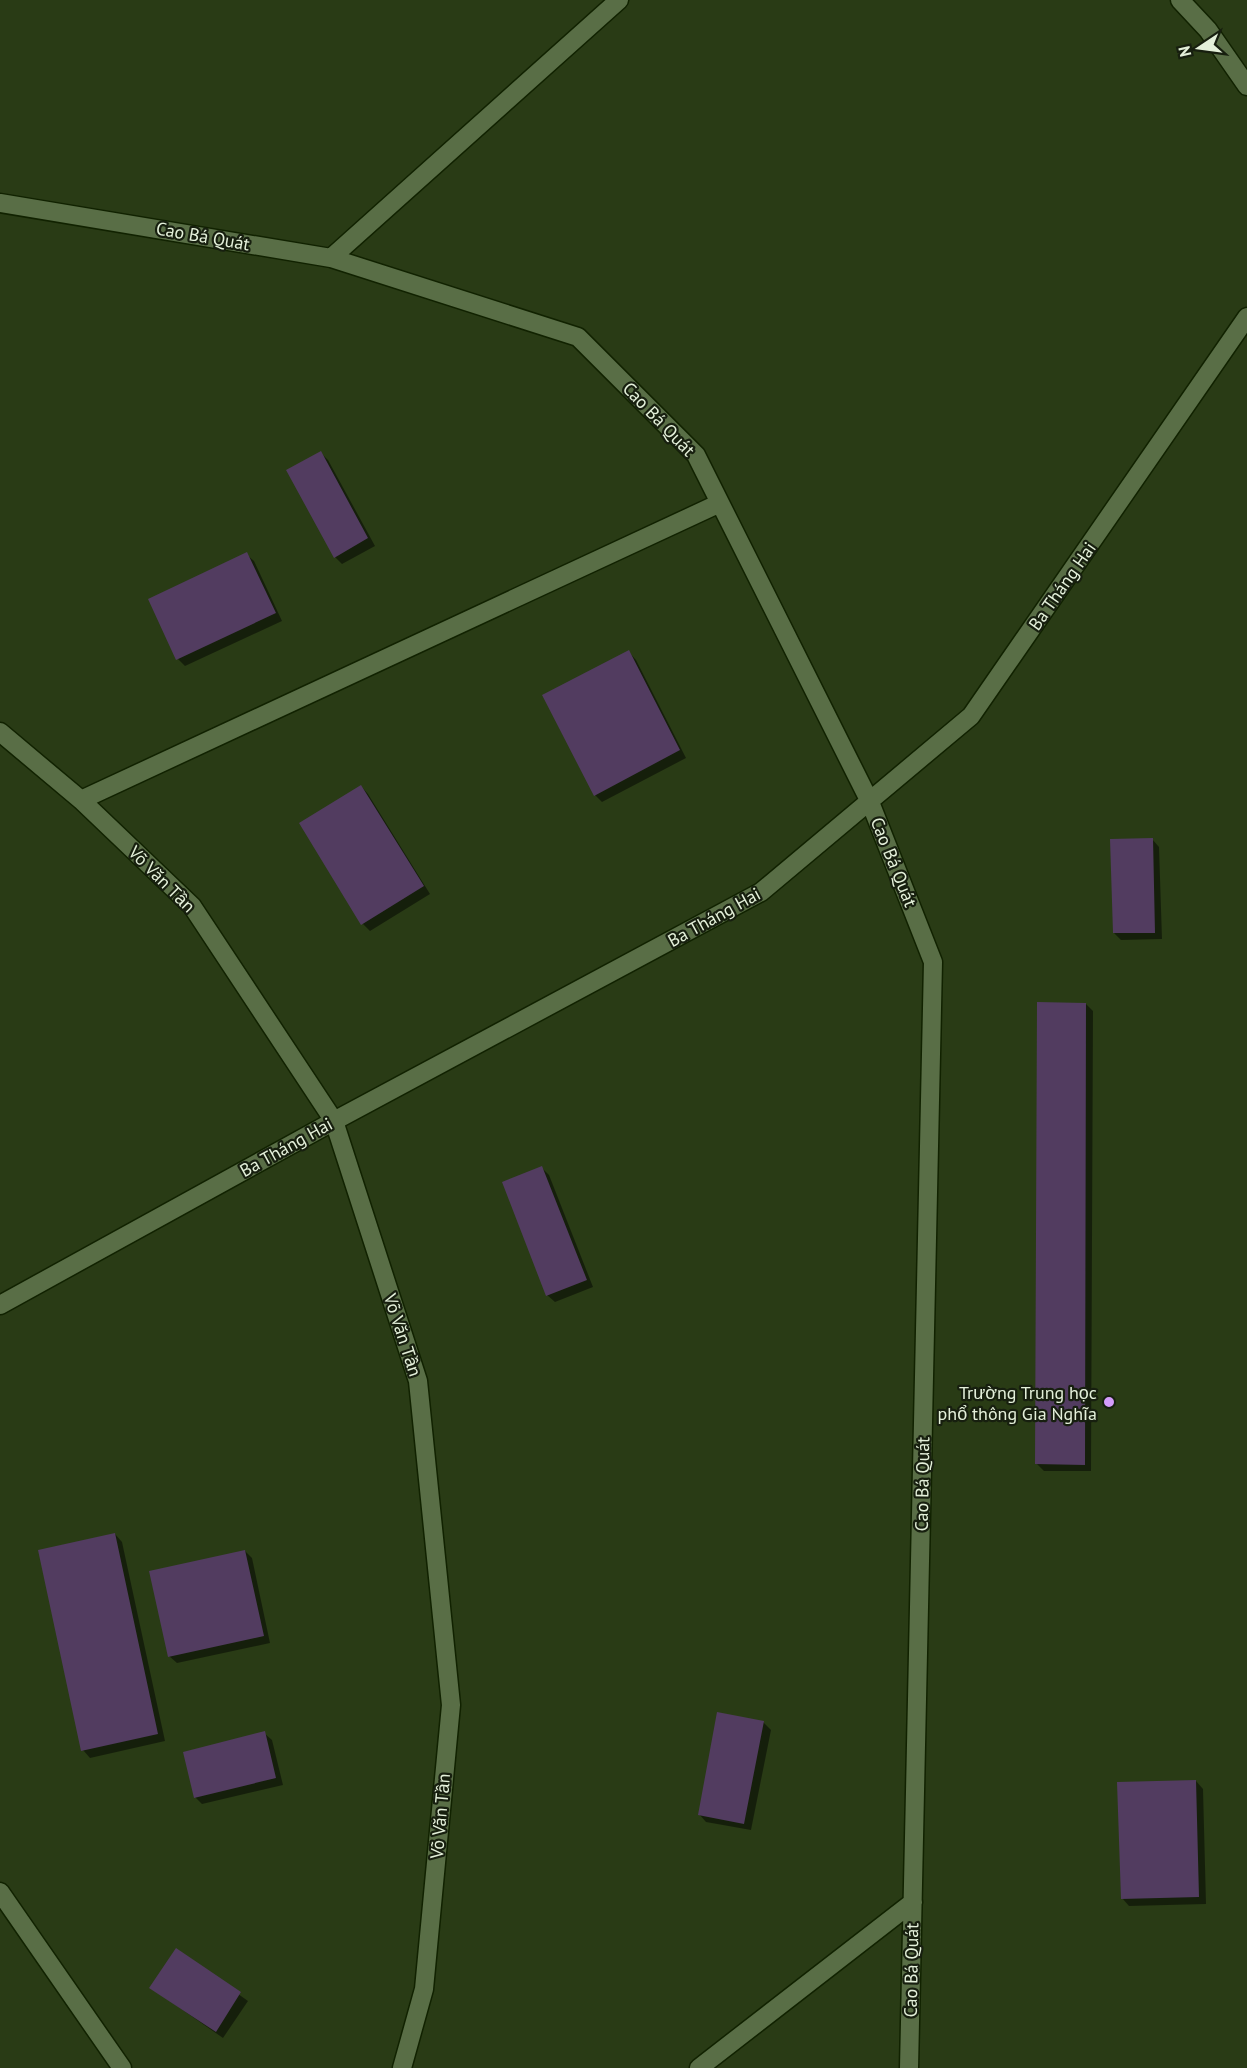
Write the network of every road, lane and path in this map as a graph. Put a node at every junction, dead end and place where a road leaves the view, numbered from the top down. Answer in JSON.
{"nodes":[{"id":1,"x":619,"y":0,"type":"edge"},
{"id":2,"x":1180,"y":0,"type":"edge"},
{"id":3,"x":1247,"y":86,"type":"edge"},
{"id":4,"x":0,"y":203,"type":"edge"},
{"id":5,"x":331,"y":258,"type":"junction"},
{"id":6,"x":1247,"y":317,"type":"edge"},
{"id":7,"x":1239,"y":339,"type":"edge"},
{"id":8,"x":720,"y":503,"type":"junction"},
{"id":9,"x":0,"y":732,"type":"edge"},
{"id":10,"x":81,"y":800,"type":"junction"},
{"id":11,"x":870,"y":801,"type":"junction"},
{"id":12,"x":334,"y":1120,"type":"junction"},
{"id":13,"x":0,"y":1305,"type":"edge"},
{"id":14,"x":0,"y":1892,"type":"edge"},
{"id":15,"x":913,"y":1902,"type":"junction"},
{"id":16,"x":122,"y":2068,"type":"edge"},
{"id":17,"x":402,"y":2068,"type":"edge"},
{"id":18,"x":699,"y":2068,"type":"edge"},
{"id":19,"x":909,"y":2068,"type":"edge"}],
"edges":[{"from":1,"to":5,"type":"street"},
{"from":2,"to":3,"type":"street"},
{"from":4,"to":5,"type":"street","name":"Cao Bá Quát"},
{"from":5,"to":8,"type":"street","name":"Cao Bá Quát"},
{"from":6,"to":7,"type":"street","name":"Ba Tháng Hai"},
{"from":7,"to":11,"type":"street","name":"Ba Tháng Hai"},
{"from":8,"to":10,"type":"street"},
{"from":8,"to":11,"type":"street","name":"Cao Bá Quát"},
{"from":9,"to":10,"type":"street","name":"Võ Văn Tần"},
{"from":10,"to":12,"type":"street","name":"Võ Văn Tần"},
{"from":11,"to":12,"type":"street","name":"Ba Tháng Hai"},
{"from":11,"to":15,"type":"street","name":"Cao Bá Quát"},
{"from":12,"to":13,"type":"street","name":"Ba Tháng Hai"},
{"from":12,"to":17,"type":"street","name":"Võ Văn Tần"},
{"from":14,"to":16,"type":"street"},
{"from":15,"to":18,"type":"street"},
{"from":15,"to":19,"type":"street","name":"Cao Bá Quát"}]}
